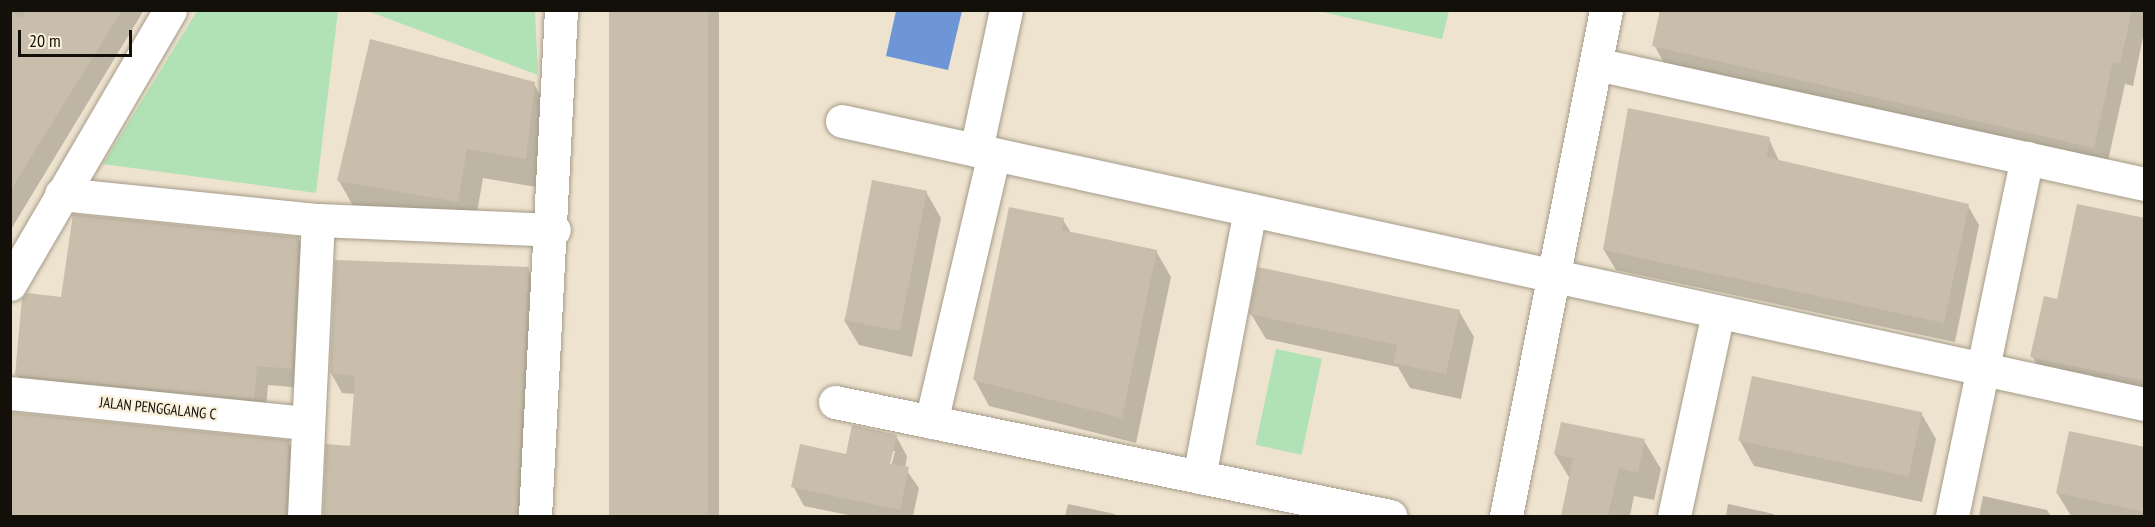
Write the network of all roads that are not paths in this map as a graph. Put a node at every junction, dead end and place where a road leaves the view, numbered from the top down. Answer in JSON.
{"nodes":[{"id":1,"x":170,"y":10,"type":"edge"},
{"id":2,"x":561,"y":10,"type":"edge"},
{"id":3,"x":1005,"y":10,"type":"edge"},
{"id":4,"x":1606,"y":10,"type":"edge"},
{"id":5,"x":1596,"y":64,"type":"junction"},
{"id":6,"x":842,"y":121,"type":"dead end"},
{"id":7,"x":985,"y":152,"type":"junction"},
{"id":8,"x":2027,"y":158,"type":"junction"},
{"id":9,"x":2145,"y":184,"type":"edge"},
{"id":10,"x":61,"y":194,"type":"junction"},
{"id":11,"x":1250,"y":210,"type":"junction"},
{"id":12,"x":318,"y":220,"type":"junction"},
{"id":13,"x":554,"y":230,"type":"junction"},
{"id":14,"x":14,"y":271,"type":"edge"},
{"id":15,"x":1553,"y":277,"type":"junction"},
{"id":16,"x":1718,"y":313,"type":"junction"},
{"id":17,"x":1982,"y":370,"type":"junction"},
{"id":18,"x":10,"y":393,"type":"edge"},
{"id":19,"x":835,"y":402,"type":"dead end"},
{"id":20,"x":2145,"y":404,"type":"edge"},
{"id":21,"x":932,"y":422,"type":"junction"},
{"id":22,"x":306,"y":423,"type":"junction"},
{"id":23,"x":1199,"y":477,"type":"junction"},
{"id":24,"x":304,"y":516,"type":"edge"},
{"id":25,"x":535,"y":516,"type":"edge"},
{"id":26,"x":1390,"y":516,"type":"edge"},
{"id":27,"x":1506,"y":516,"type":"edge"},
{"id":28,"x":1674,"y":516,"type":"edge"},
{"id":29,"x":1952,"y":516,"type":"edge"}],
"edges":[{"from":1,"to":10,"type":"street"},
{"from":2,"to":13,"type":"street"},
{"from":3,"to":7,"type":"street"},
{"from":4,"to":5,"type":"street"},
{"from":5,"to":8,"type":"street"},
{"from":5,"to":15,"type":"street"},
{"from":6,"to":7,"type":"street"},
{"from":7,"to":11,"type":"street"},
{"from":7,"to":21,"type":"street"},
{"from":8,"to":9,"type":"street"},
{"from":8,"to":17,"type":"street"},
{"from":10,"to":12,"type":"street"},
{"from":10,"to":14,"type":"street"},
{"from":11,"to":15,"type":"street"},
{"from":11,"to":23,"type":"street"},
{"from":12,"to":13,"type":"street"},
{"from":12,"to":22,"type":"street"},
{"from":13,"to":25,"type":"street"},
{"from":15,"to":16,"type":"street"},
{"from":15,"to":27,"type":"street"},
{"from":16,"to":17,"type":"street"},
{"from":16,"to":28,"type":"street"},
{"from":17,"to":20,"type":"street"},
{"from":17,"to":29,"type":"street"},
{"from":18,"to":22,"type":"street","name":"JALAN PENGGALANG C"},
{"from":19,"to":21,"type":"street"},
{"from":21,"to":23,"type":"street"},
{"from":22,"to":24,"type":"street"},
{"from":23,"to":26,"type":"street"}]}
